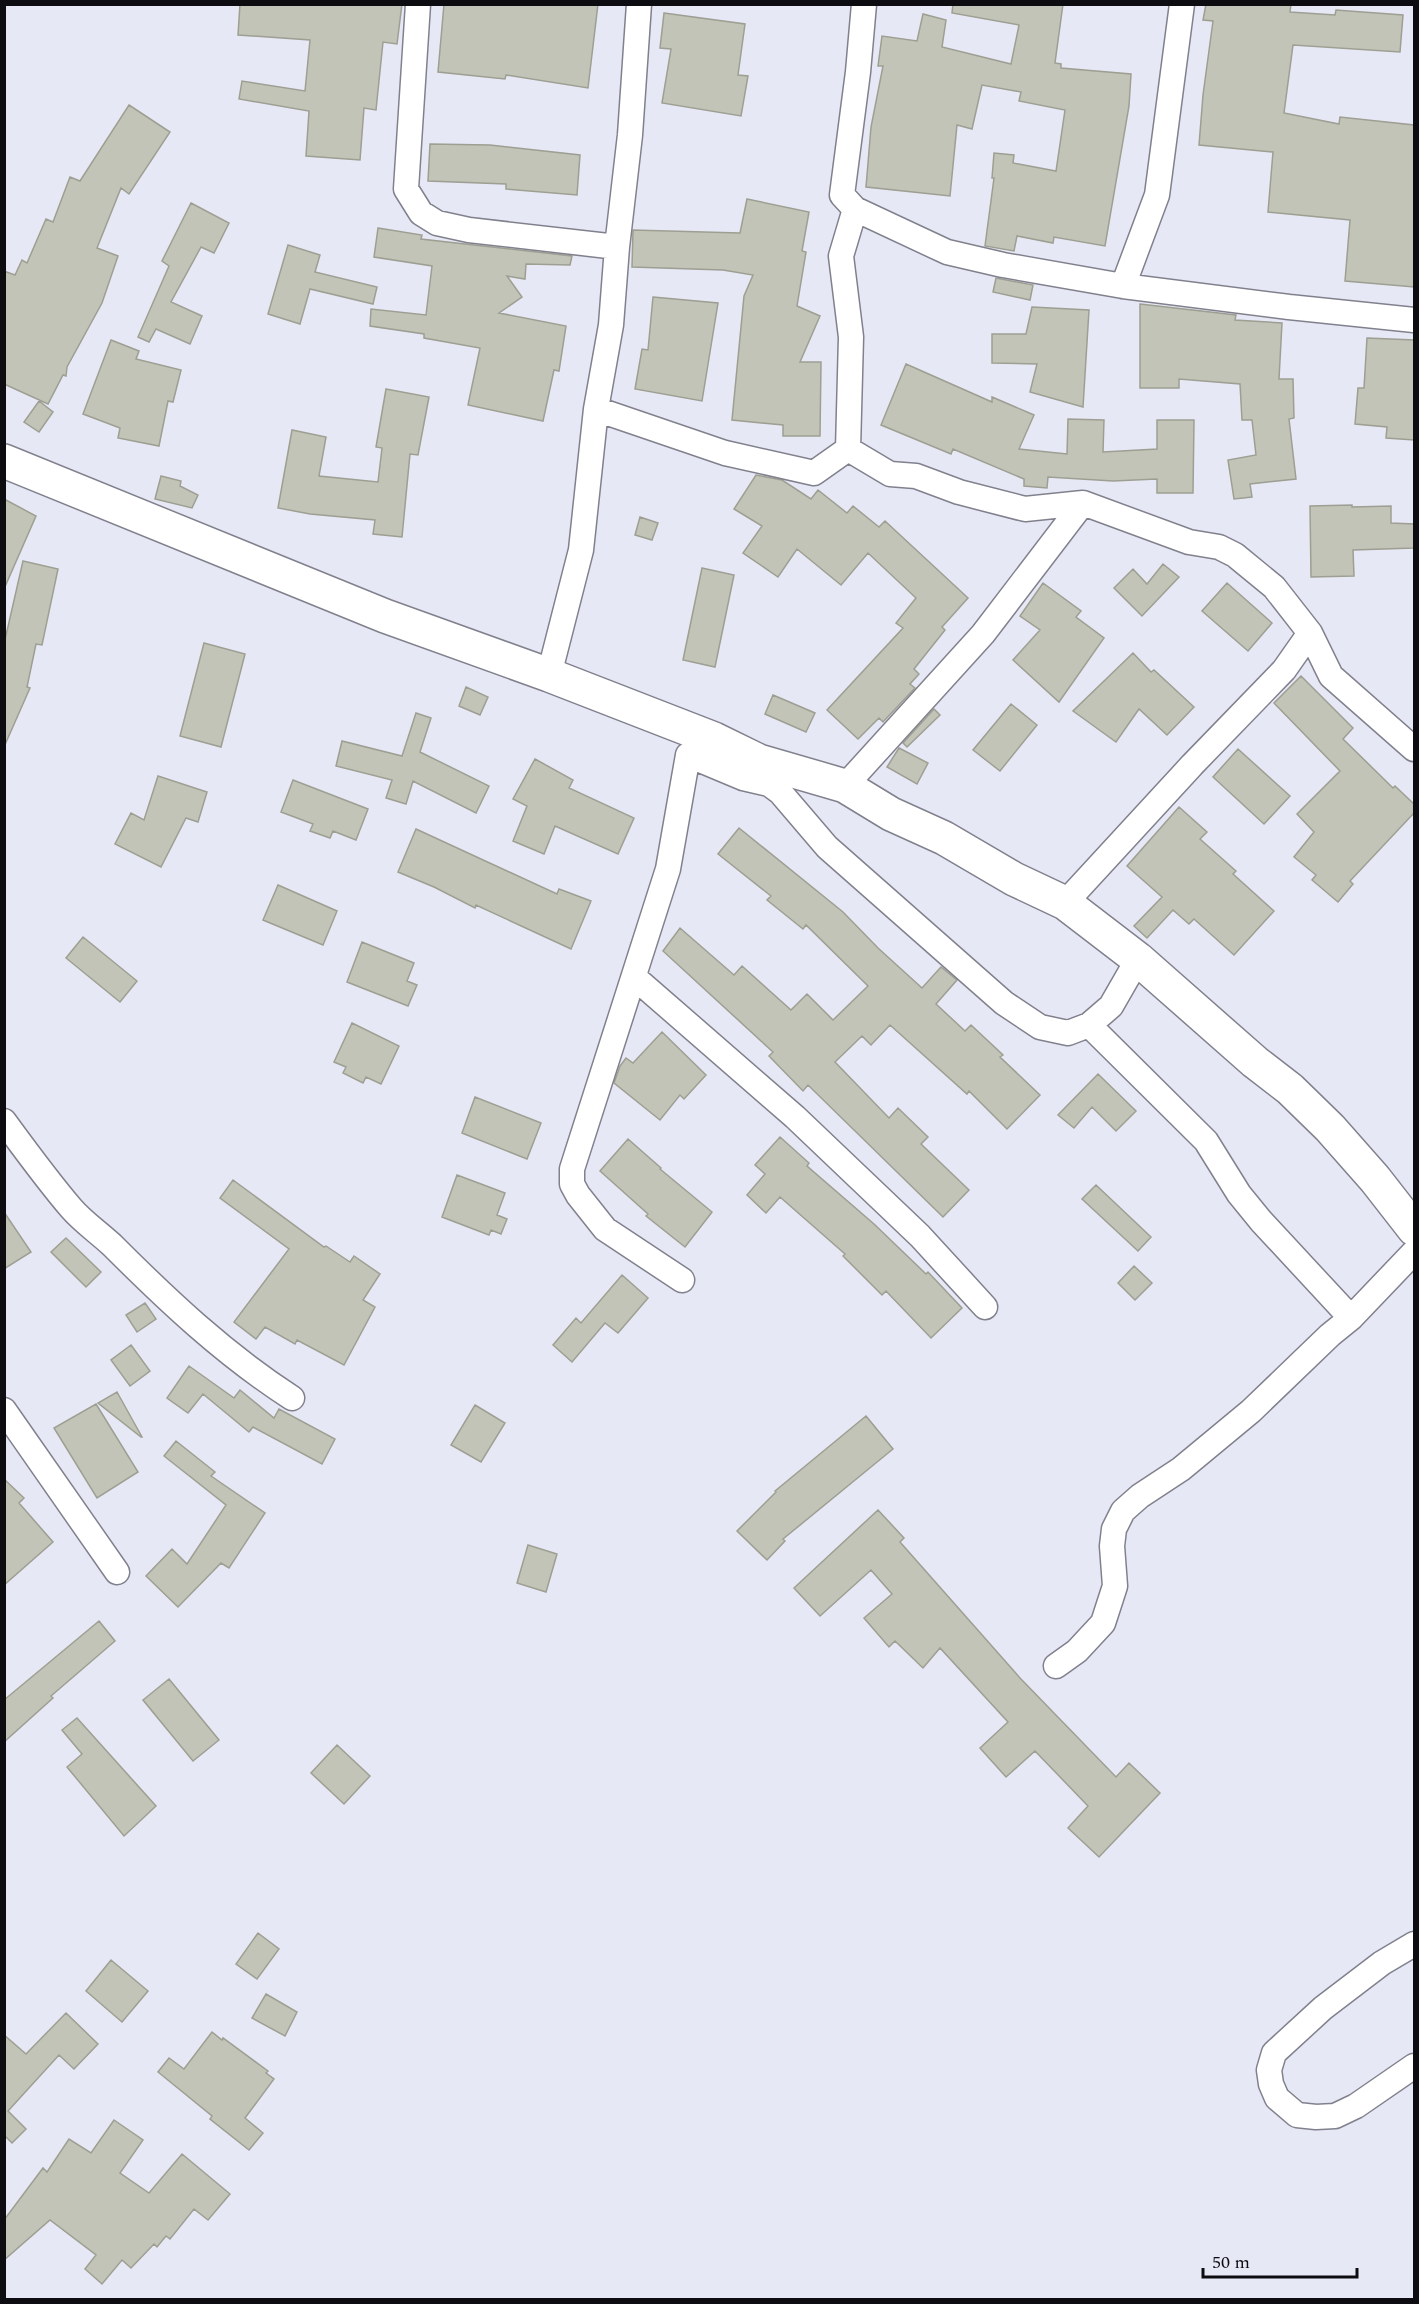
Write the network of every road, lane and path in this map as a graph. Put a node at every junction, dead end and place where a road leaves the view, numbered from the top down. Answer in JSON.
{"nodes":[{"id":1,"x":417,"y":4,"type":"edge"},
{"id":2,"x":639,"y":4,"type":"edge"},
{"id":3,"x":864,"y":4,"type":"edge"},
{"id":4,"x":1182,"y":4,"type":"edge"},
{"id":5,"x":855,"y":209,"type":"junction"},
{"id":6,"x":617,"y":247,"type":"junction"},
{"id":7,"x":1123,"y":286,"type":"junction"},
{"id":8,"x":1414,"y":320,"type":"edge"},
{"id":9,"x":596,"y":409,"type":"junction"},
{"id":10,"x":848,"y":449,"type":"junction"},
{"id":11,"x":4,"y":461,"type":"edge"},
{"id":12,"x":1083,"y":503,"type":"junction"},
{"id":13,"x":1310,"y":633,"type":"junction"},
{"id":14,"x":549,"y":675,"type":"junction"},
{"id":15,"x":701,"y":747,"type":"junction"},
{"id":16,"x":1414,"y":749,"type":"edge"},
{"id":17,"x":845,"y":786,"type":"junction"},
{"id":18,"x":1065,"y":903,"type":"junction"},
{"id":19,"x":1138,"y":959,"type":"junction"},
{"id":20,"x":634,"y":977,"type":"junction"},
{"id":21,"x":1089,"y":1025,"type":"junction"},
{"id":22,"x":4,"y":1121,"type":"edge"},
{"id":23,"x":1414,"y":1229,"type":"edge"},
{"id":24,"x":1414,"y":1252,"type":"edge"},
{"id":25,"x":682,"y":1280,"type":"dead end"},
{"id":26,"x":985,"y":1307,"type":"dead end"},
{"id":27,"x":1351,"y":1318,"type":"junction"},
{"id":28,"x":292,"y":1398,"type":"dead end"},
{"id":29,"x":4,"y":1410,"type":"edge"},
{"id":30,"x":117,"y":1572,"type":"dead end"},
{"id":31,"x":1056,"y":1666,"type":"dead end"},
{"id":32,"x":1414,"y":1944,"type":"edge"},
{"id":33,"x":1414,"y":2066,"type":"edge"}],
"edges":[{"from":1,"to":6,"type":"street"},
{"from":2,"to":6,"type":"street"},
{"from":3,"to":5,"type":"street"},
{"from":4,"to":7,"type":"street"},
{"from":5,"to":7,"type":"street"},
{"from":5,"to":10,"type":"street"},
{"from":6,"to":9,"type":"street"},
{"from":7,"to":8,"type":"street"},
{"from":9,"to":10,"type":"street"},
{"from":9,"to":14,"type":"street"},
{"from":10,"to":12,"type":"street"},
{"from":11,"to":14,"type":"street"},
{"from":12,"to":13,"type":"street"},
{"from":12,"to":17,"type":"street"},
{"from":13,"to":16,"type":"street"},
{"from":13,"to":18,"type":"street"},
{"from":14,"to":15,"type":"street"},
{"from":15,"to":17,"type":"street"},
{"from":15,"to":20,"type":"street"},
{"from":15,"to":21,"type":"street"},
{"from":17,"to":18,"type":"street"},
{"from":18,"to":19,"type":"street"},
{"from":19,"to":21,"type":"street"},
{"from":19,"to":23,"type":"street"},
{"from":20,"to":25,"type":"street"},
{"from":20,"to":26,"type":"street"},
{"from":21,"to":27,"type":"street"},
{"from":22,"to":28,"type":"street"},
{"from":24,"to":27,"type":"street"},
{"from":27,"to":31,"type":"street"},
{"from":29,"to":30,"type":"street"},
{"from":32,"to":33,"type":"street"}]}
